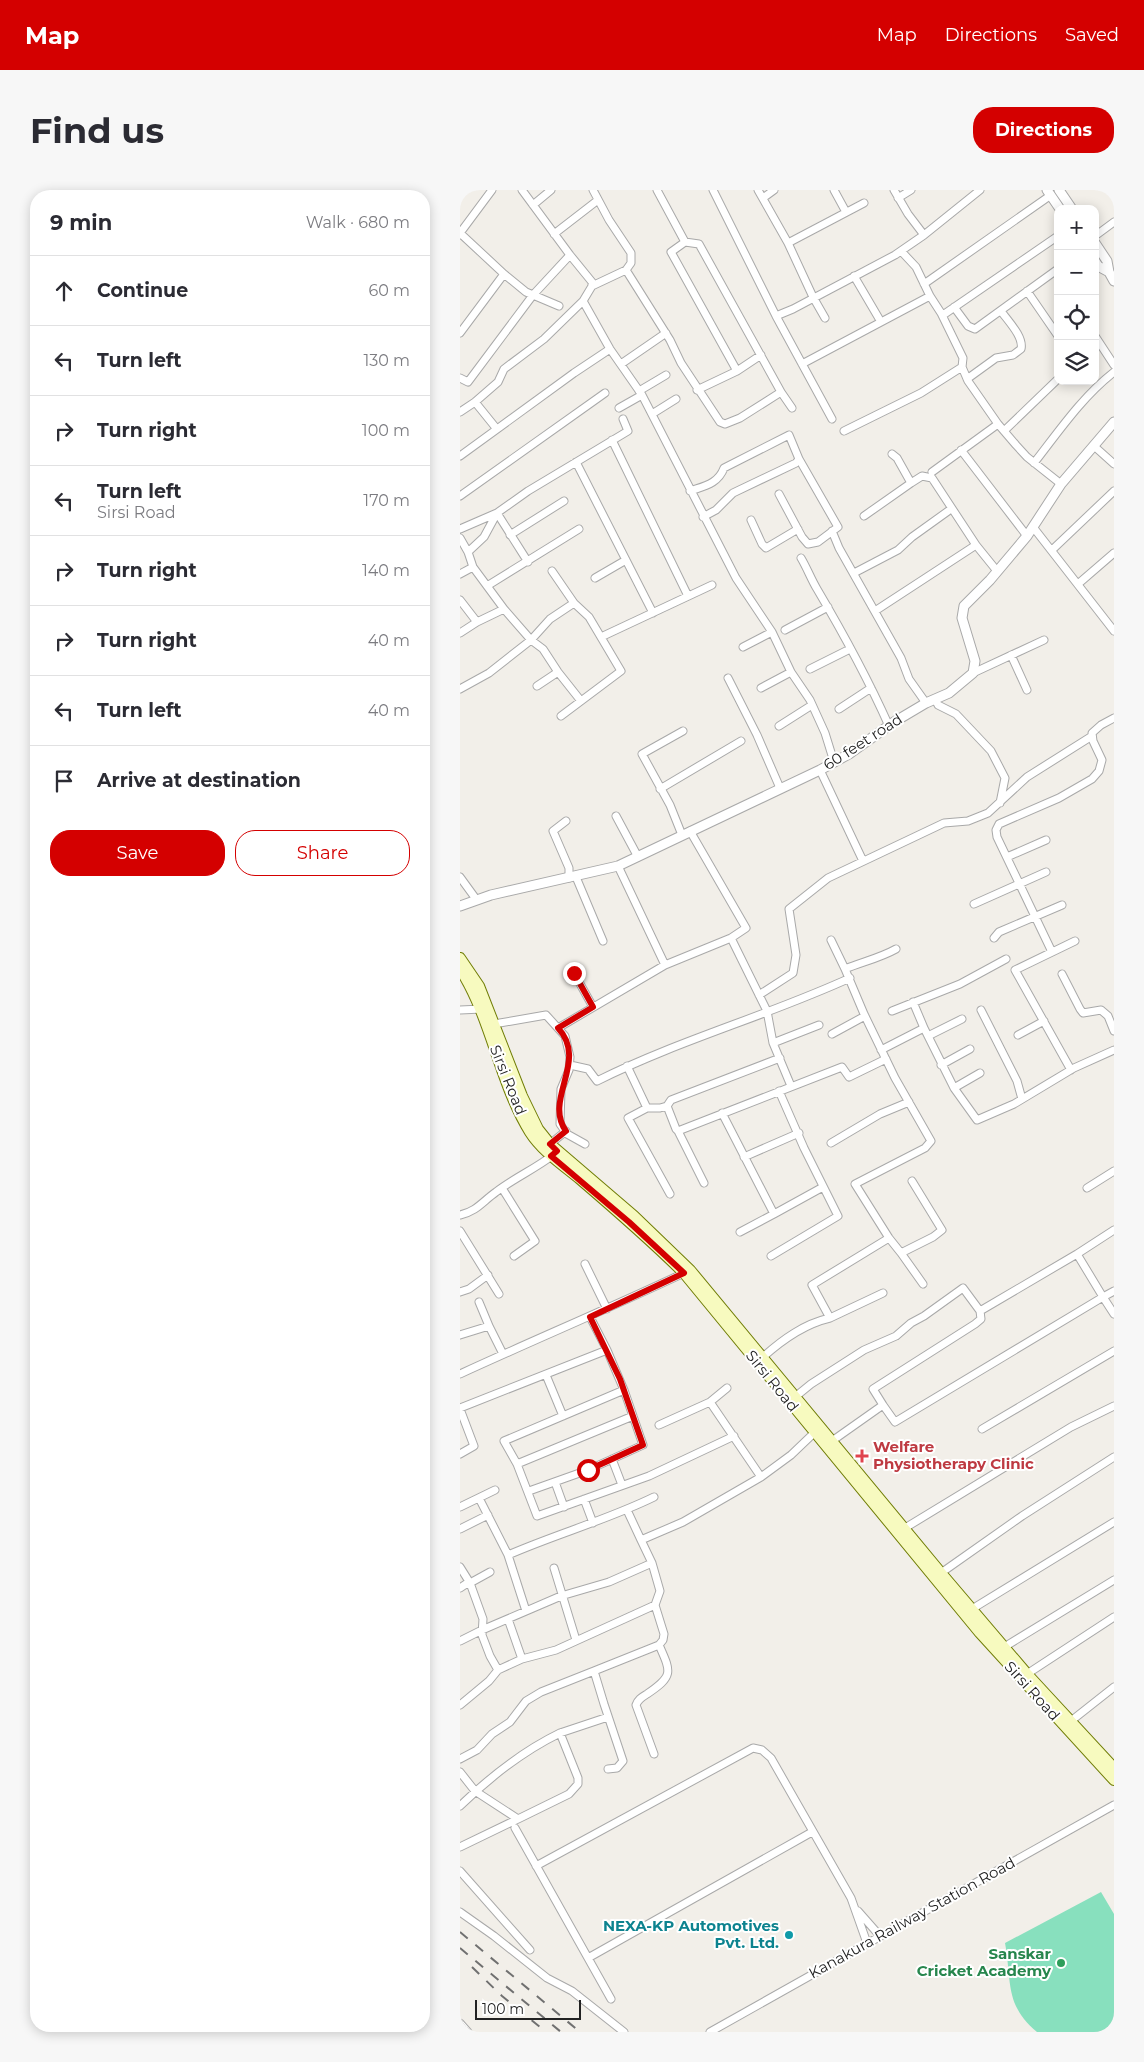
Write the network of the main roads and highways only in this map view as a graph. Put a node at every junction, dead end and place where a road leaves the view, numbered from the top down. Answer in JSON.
{"nodes":[{"id":1,"x":460,"y":958,"type":"edge"},
{"id":2,"x":460,"y":969,"type":"edge"},
{"id":3,"x":484,"y":1009,"type":"junction"},
{"id":4,"x":553,"y":1150,"type":"junction"},
{"id":5,"x":1001,"y":1650,"type":"junction"},
{"id":6,"x":1114,"y":1768,"type":"edge"},
{"id":7,"x":1114,"y":1780,"type":"edge"}],
"edges":[{"from":1,"to":3,"type":"main road","name":"Sirsi Road"},
{"from":2,"to":3,"type":"main road","name":"Sirsi Road"},
{"from":3,"to":4,"type":"main road","name":"Sirsi Road"},
{"from":3,"to":4,"type":"main road","name":"Sirsi Road"},
{"from":4,"to":5,"type":"main road","name":"Sirsi Road"},
{"from":4,"to":5,"type":"main road","name":"Sirsi Road"},
{"from":5,"to":6,"type":"main road","name":"Sirsi Road"},
{"from":5,"to":7,"type":"main road","name":"Sirsi Road"}]}
